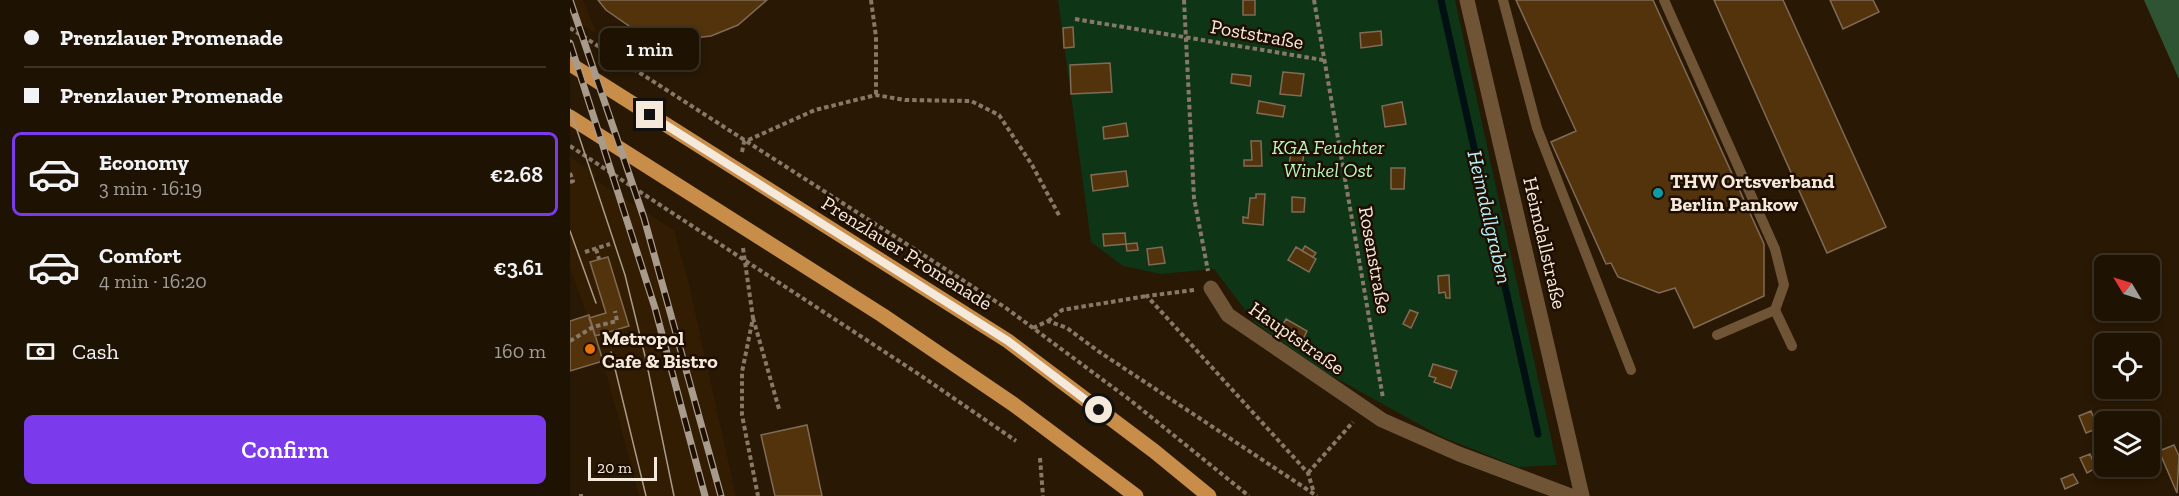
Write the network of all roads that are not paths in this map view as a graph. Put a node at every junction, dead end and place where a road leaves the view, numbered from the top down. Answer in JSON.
{"nodes":[{"id":1,"x":1467,"y":0,"type":"edge"},
{"id":2,"x":1503,"y":0,"type":"edge"},
{"id":3,"x":1664,"y":0,"type":"edge"},
{"id":4,"x":570,"y":64,"type":"edge"},
{"id":5,"x":570,"y":117,"type":"edge"},
{"id":6,"x":1211,"y":288,"type":"road end"},
{"id":7,"x":1775,"y":309,"type":"junction"},
{"id":8,"x":1717,"y":335,"type":"dead end"},
{"id":9,"x":1792,"y":346,"type":"dead end"},
{"id":10,"x":1631,"y":370,"type":"dead end"},
{"id":11,"x":1136,"y":496,"type":"edge"},
{"id":12,"x":1209,"y":496,"type":"edge"},
{"id":13,"x":1571,"y":496,"type":"edge"},
{"id":14,"x":1582,"y":496,"type":"edge"}],
"edges":[{"from":1,"to":14,"type":"street","name":"Heimdallstraße"},
{"from":2,"to":10,"type":"lane"},
{"from":3,"to":7,"type":"lane"},
{"from":4,"to":12,"type":"main road","name":"Prenzlauer Promenade"},
{"from":5,"to":11,"type":"main road"},
{"from":6,"to":13,"type":"street","name":"Hauptstraße"},
{"from":7,"to":8,"type":"lane"},
{"from":7,"to":9,"type":"lane"}]}
